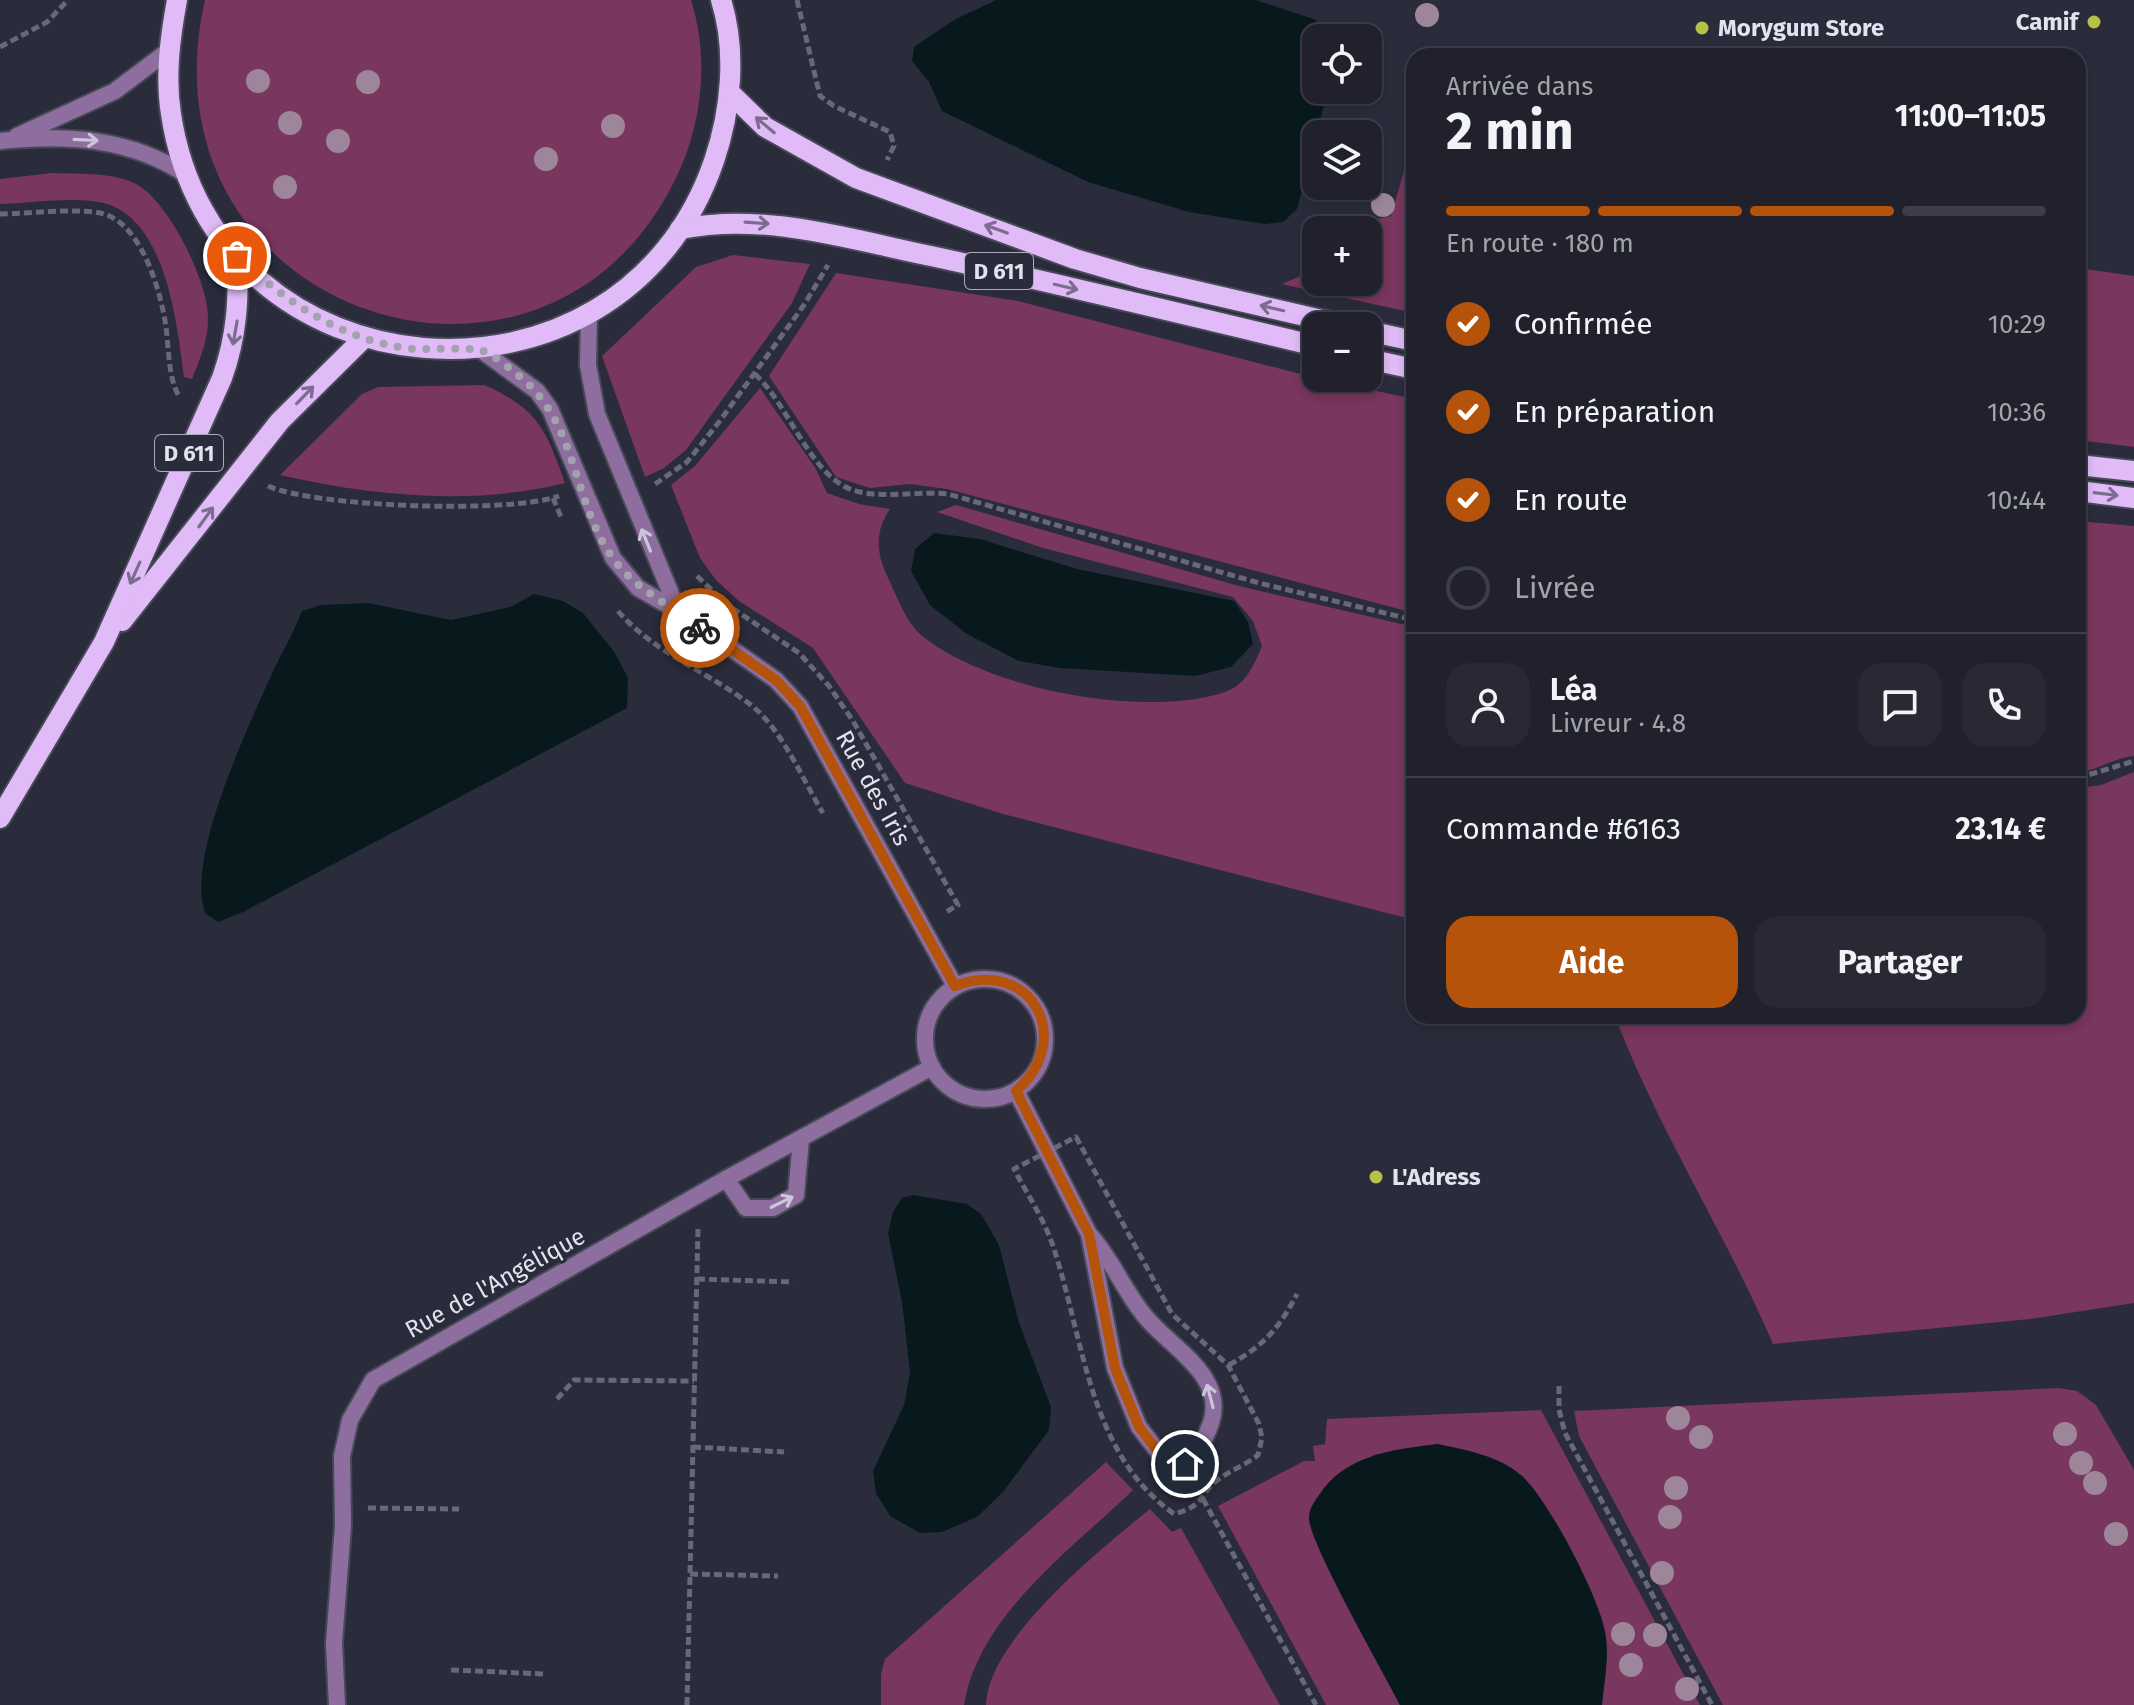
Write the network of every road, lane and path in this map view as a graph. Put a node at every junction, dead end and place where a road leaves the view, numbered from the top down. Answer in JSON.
{"nodes":[{"id":1,"x":68,"y":0,"type":"edge"},
{"id":2,"x":177,"y":0,"type":"edge"},
{"id":3,"x":724,"y":3,"type":"edge"},
{"id":4,"x":0,"y":47,"type":"edge"},
{"id":5,"x":168,"y":51,"type":"junction"},
{"id":6,"x":729,"y":92,"type":"junction"},
{"id":7,"x":4,"y":140,"type":"edge"},
{"id":8,"x":188,"y":176,"type":"junction"},
{"id":9,"x":680,"y":229,"type":"junction"},
{"id":10,"x":237,"y":256,"type":"junction"},
{"id":11,"x":589,"y":313,"type":"junction"},
{"id":12,"x":1302,"y":315,"type":"edge"},
{"id":13,"x":1382,"y":334,"type":"edge"},
{"id":14,"x":364,"y":338,"type":"junction"},
{"id":15,"x":1406,"y":339,"type":"edge"},
{"id":16,"x":1302,"y":343,"type":"edge"},
{"id":17,"x":481,"y":350,"type":"junction"},
{"id":18,"x":1382,"y":362,"type":"edge"},
{"id":19,"x":1406,"y":367,"type":"edge"},
{"id":20,"x":755,"y":374,"type":"dead end"},
{"id":21,"x":2086,"y":466,"type":"edge"},
{"id":22,"x":2134,"y":471,"type":"edge"},
{"id":23,"x":2086,"y":492,"type":"edge"},
{"id":24,"x":2134,"y":498,"type":"edge"},
{"id":25,"x":678,"y":611,"type":"junction"},
{"id":26,"x":1406,"y":618,"type":"edge"},
{"id":27,"x":104,"y":642,"type":"junction"},
{"id":28,"x":2134,"y":761,"type":"edge"},
{"id":29,"x":2086,"y":776,"type":"edge"},
{"id":30,"x":0,"y":818,"type":"edge"},
{"id":31,"x":955,"y":986,"type":"junction"},
{"id":32,"x":932,"y":1067,"type":"junction"},
{"id":33,"x":1016,"y":1091,"type":"junction"},
{"id":34,"x":801,"y":1139,"type":"junction"},
{"id":35,"x":726,"y":1179,"type":"junction"},
{"id":36,"x":739,"y":1198,"type":"junction"},
{"id":37,"x":1089,"y":1234,"type":"junction"},
{"id":38,"x":697,"y":1279,"type":"junction"},
{"id":39,"x":793,"y":1282,"type":"dead end"},
{"id":40,"x":1297,"y":1294,"type":"dead end"},
{"id":41,"x":1228,"y":1365,"type":"dead end"},
{"id":42,"x":694,"y":1381,"type":"junction"},
{"id":43,"x":1559,"y":1386,"type":"dead end"},
{"id":44,"x":557,"y":1399,"type":"dead end"},
{"id":45,"x":693,"y":1447,"type":"junction"},
{"id":46,"x":784,"y":1452,"type":"dead end"},
{"id":47,"x":1203,"y":1499,"type":"dead end"},
{"id":48,"x":343,"y":1507,"type":"junction"},
{"id":49,"x":459,"y":1509,"type":"dead end"},
{"id":50,"x":690,"y":1574,"type":"junction"},
{"id":51,"x":778,"y":1576,"type":"dead end"},
{"id":52,"x":451,"y":1670,"type":"dead end"},
{"id":53,"x":545,"y":1674,"type":"dead end"},
{"id":54,"x":337,"y":1705,"type":"edge"},
{"id":55,"x":687,"y":1705,"type":"edge"},
{"id":56,"x":1316,"y":1705,"type":"edge"},
{"id":57,"x":1712,"y":1705,"type":"edge"}],
"edges":[{"from":1,"to":4,"type":"path"},
{"from":2,"to":5,"type":"main road"},
{"from":3,"to":6,"type":"main road"},
{"from":5,"to":7,"type":"street"},
{"from":5,"to":8,"type":"main road"},
{"from":6,"to":9,"type":"main road"},
{"from":12,"to":6,"type":"main road","number":"D 611","one_way":true},
{"from":7,"to":8,"type":"street","one_way":true},
{"from":8,"to":10,"type":"main road"},
{"from":9,"to":11,"type":"main road"},
{"from":9,"to":16,"type":"main road","number":"D 611","one_way":true},
{"from":10,"to":14,"type":"main road"},
{"from":10,"to":27,"type":"main road","number":"D 611","one_way":true},
{"from":11,"to":17,"type":"main road"},
{"from":25,"to":11,"type":"street","one_way":true},
{"from":13,"to":15,"type":"main road"},
{"from":14,"to":17,"type":"main road"},
{"from":27,"to":14,"type":"main road","number":"D 611","one_way":true},
{"from":17,"to":25,"type":"street","name":"Rue des Iris"},
{"from":18,"to":19,"type":"main road"},
{"from":20,"to":26,"type":"path"},
{"from":21,"to":22,"type":"main road"},
{"from":23,"to":24,"type":"main road","one_way":true},
{"from":25,"to":31,"type":"street","name":"Rue des Iris"},
{"from":27,"to":30,"type":"main road","number":"D 611"},
{"from":28,"to":29,"type":"path"},
{"from":31,"to":32,"type":"street"},
{"from":31,"to":33,"type":"street"},
{"from":32,"to":33,"type":"street"},
{"from":32,"to":34,"type":"street","name":"Rue de l'Angélique"},
{"from":33,"to":37,"type":"street"},
{"from":34,"to":35,"type":"street","name":"Rue de l'Angélique"},
{"from":36,"to":34,"type":"street","one_way":true},
{"from":35,"to":36,"type":"street"},
{"from":35,"to":48,"type":"street","name":"Rue de l'Angélique"},
{"from":36,"to":38,"type":"path"},
{"from":37,"to":37,"type":"street","one_way":true},
{"from":38,"to":39,"type":"path"},
{"from":38,"to":42,"type":"path"},
{"from":40,"to":41,"type":"path"},
{"from":42,"to":44,"type":"path"},
{"from":42,"to":45,"type":"path"},
{"from":43,"to":57,"type":"path"},
{"from":45,"to":46,"type":"path"},
{"from":45,"to":50,"type":"path"},
{"from":47,"to":56,"type":"path"},
{"from":48,"to":49,"type":"path"},
{"from":48,"to":54,"type":"street","name":"Rue de l'Angélique"},
{"from":50,"to":51,"type":"path"},
{"from":50,"to":55,"type":"path"},
{"from":52,"to":53,"type":"path"}]}
